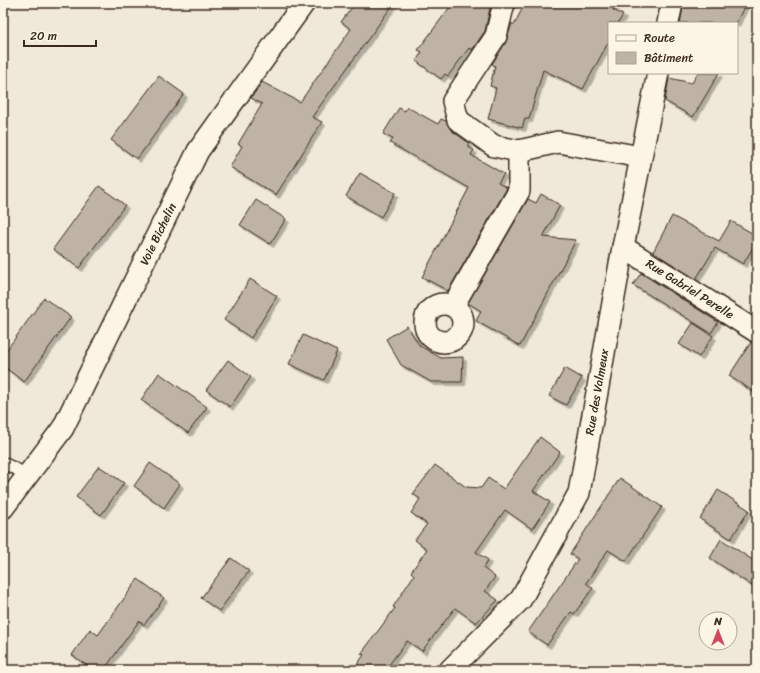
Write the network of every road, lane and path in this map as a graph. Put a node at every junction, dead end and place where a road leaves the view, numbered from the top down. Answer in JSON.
{"nodes":[{"id":1,"x":304,"y":3,"type":"edge"},
{"id":2,"x":504,"y":3,"type":"edge"},
{"id":3,"x":672,"y":3,"type":"edge"},
{"id":4,"x":668,"y":22,"type":"edge"},
{"id":5,"x":658,"y":74,"type":"edge"},
{"id":6,"x":519,"y":151,"type":"junction"},
{"id":7,"x":641,"y":158,"type":"junction"},
{"id":8,"x":623,"y":247,"type":"junction"},
{"id":9,"x":453,"y":306,"type":"dead end"},
{"id":10,"x":757,"y":332,"type":"edge"},
{"id":11,"x":3,"y":463,"type":"edge"},
{"id":12,"x":28,"y":475,"type":"junction"},
{"id":13,"x":3,"y":508,"type":"edge"},
{"id":14,"x":450,"y":670,"type":"edge"}],
"edges":[{"from":1,"to":12,"type":"street","name":"Voie Bichelin"},
{"from":2,"to":6,"type":"street"},
{"from":3,"to":4,"type":"street"},
{"from":5,"to":7,"type":"street","name":"Rue des Valmeux"},
{"from":6,"to":7,"type":"street"},
{"from":6,"to":9,"type":"street"},
{"from":7,"to":8,"type":"street","name":"Rue des Valmeux"},
{"from":8,"to":10,"type":"street","name":"Rue Gabriel Perelle"},
{"from":8,"to":14,"type":"street","name":"Rue des Valmeux"},
{"from":11,"to":12,"type":"lane"},
{"from":12,"to":13,"type":"street","name":"Voie Bichelin"}]}
